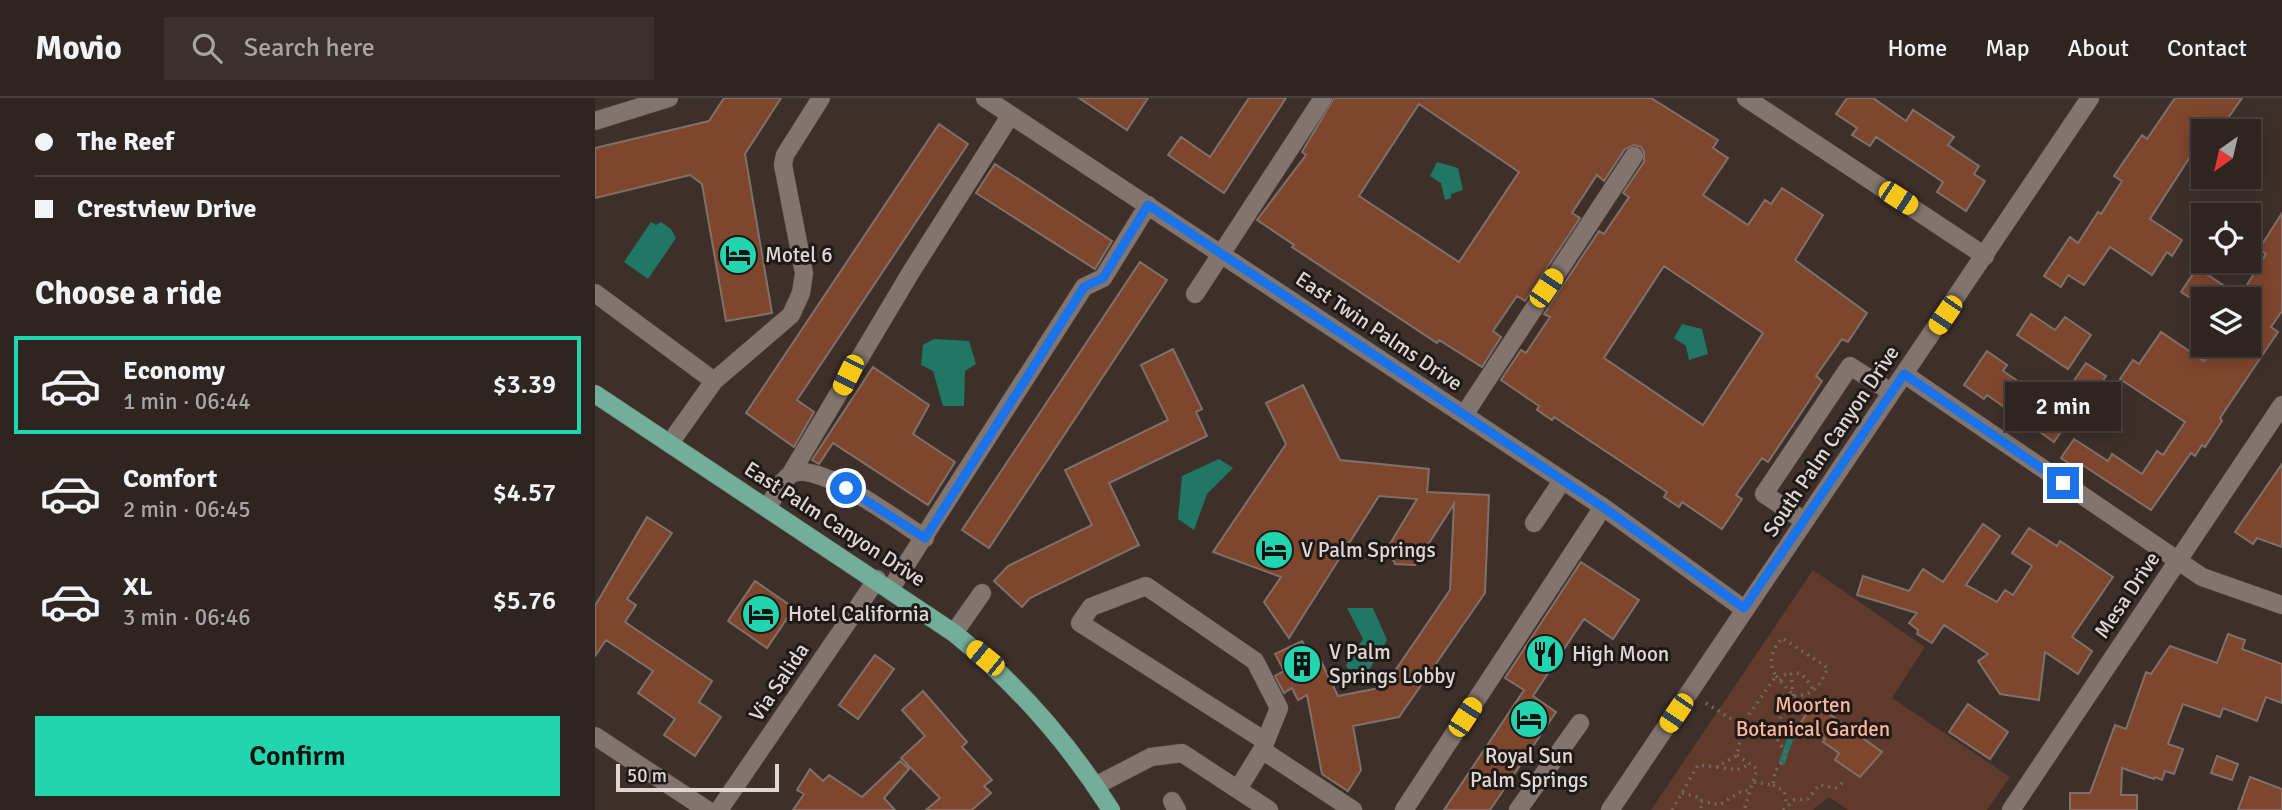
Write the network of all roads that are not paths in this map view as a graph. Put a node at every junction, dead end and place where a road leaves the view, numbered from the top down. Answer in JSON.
{"nodes":[{"id":1,"x":669,"y":98,"type":"edge"},
{"id":2,"x":821,"y":98,"type":"edge"},
{"id":3,"x":985,"y":98,"type":"edge"},
{"id":4,"x":1323,"y":98,"type":"edge"},
{"id":5,"x":1746,"y":98,"type":"edge"},
{"id":6,"x":2090,"y":98,"type":"edge"},
{"id":7,"x":1010,"y":116,"type":"junction"},
{"id":8,"x":595,"y":121,"type":"edge"},
{"id":9,"x":1634,"y":156,"type":"dead end"},
{"id":10,"x":1148,"y":205,"type":"junction"},
{"id":11,"x":1220,"y":252,"type":"junction"},
{"id":12,"x":1985,"y":256,"type":"junction"},
{"id":13,"x":595,"y":293,"type":"edge"},
{"id":14,"x":1195,"y":294,"type":"dead end"},
{"id":15,"x":1904,"y":374,"type":"junction"},
{"id":16,"x":714,"y":381,"type":"junction"},
{"id":17,"x":1891,"y":393,"type":"junction"},
{"id":18,"x":595,"y":394,"type":"edge"},
{"id":19,"x":2282,"y":405,"type":"edge"},
{"id":20,"x":1464,"y":415,"type":"junction"},
{"id":21,"x":670,"y":443,"type":"junction"},
{"id":22,"x":790,"y":475,"type":"junction"},
{"id":23,"x":1562,"y":481,"type":"junction"},
{"id":24,"x":768,"y":507,"type":"junction"},
{"id":25,"x":1603,"y":507,"type":"junction"},
{"id":26,"x":1803,"y":520,"type":"junction"},
{"id":27,"x":1534,"y":523,"type":"dead end"},
{"id":28,"x":925,"y":538,"type":"junction"},
{"id":29,"x":2177,"y":561,"type":"junction"},
{"id":30,"x":884,"y":584,"type":"junction"},
{"id":31,"x":982,"y":593,"type":"dead end"},
{"id":32,"x":2282,"y":605,"type":"edge"},
{"id":33,"x":1744,"y":608,"type":"junction"},
{"id":34,"x":954,"y":633,"type":"junction"},
{"id":35,"x":1580,"y":723,"type":"dead end"},
{"id":36,"x":595,"y":736,"type":"edge"},
{"id":37,"x":1263,"y":746,"type":"junction"},
{"id":38,"x":1095,"y":786,"type":"junction"},
{"id":39,"x":1238,"y":789,"type":"junction"},
{"id":40,"x":707,"y":810,"type":"edge"},
{"id":41,"x":719,"y":810,"type":"edge"},
{"id":42,"x":1111,"y":810,"type":"edge"},
{"id":43,"x":1269,"y":810,"type":"edge"},
{"id":44,"x":1353,"y":810,"type":"edge"},
{"id":45,"x":1404,"y":810,"type":"edge"},
{"id":46,"x":1518,"y":810,"type":"edge"},
{"id":47,"x":1610,"y":810,"type":"edge"},
{"id":48,"x":2011,"y":810,"type":"edge"}],
"edges":[{"from":1,"to":8,"type":"street"},
{"from":2,"to":16,"type":"street"},
{"from":3,"to":7,"type":"street","name":"East Twin Palms Drive"},
{"from":4,"to":11,"type":"street"},
{"from":5,"to":12,"type":"street"},
{"from":6,"to":12,"type":"street","name":"South Palm Canyon Drive"},
{"from":7,"to":10,"type":"street","name":"East Twin Palms Drive"},
{"from":7,"to":22,"type":"street"},
{"from":9,"to":20,"type":"street"},
{"from":10,"to":11,"type":"street","name":"East Twin Palms Drive"},
{"from":10,"to":28,"type":"street","name":"Via Salida"},
{"from":11,"to":14,"type":"street"},
{"from":11,"to":20,"type":"street","name":"East Twin Palms Drive"},
{"from":12,"to":15,"type":"street","name":"South Palm Canyon Drive"},
{"from":13,"to":16,"type":"street"},
{"from":15,"to":17,"type":"street","name":"South Palm Canyon Drive"},
{"from":15,"to":29,"type":"street"},
{"from":16,"to":21,"type":"street"},
{"from":17,"to":26,"type":"street","name":"South Palm Canyon Drive"},
{"from":17,"to":26,"type":"street"},
{"from":18,"to":21,"type":"main road","name":"East Palm Canyon Drive"},
{"from":19,"to":29,"type":"street","name":"Mesa Drive"},
{"from":20,"to":23,"type":"street","name":"East Twin Palms Drive"},
{"from":21,"to":24,"type":"main road","name":"East Palm Canyon Drive"},
{"from":22,"to":24,"type":"street"},
{"from":22,"to":28,"type":"street"},
{"from":23,"to":25,"type":"street","name":"East Twin Palms Drive"},
{"from":23,"to":27,"type":"street"},
{"from":24,"to":30,"type":"main road","name":"East Palm Canyon Drive"},
{"from":25,"to":33,"type":"street","name":"East Twin Palms Drive"},
{"from":25,"to":45,"type":"street"},
{"from":26,"to":33,"type":"street","name":"South Palm Canyon Drive"},
{"from":28,"to":30,"type":"street","name":"Via Salida"},
{"from":29,"to":32,"type":"street"},
{"from":29,"to":48,"type":"street","name":"Mesa Drive"},
{"from":30,"to":34,"type":"main road","name":"East Palm Canyon Drive"},
{"from":30,"to":41,"type":"street","name":"Via Salida"},
{"from":31,"to":34,"type":"street"},
{"from":33,"to":47,"type":"street","name":"South Palm Canyon Drive"},
{"from":34,"to":38,"type":"main road","name":"East Palm Canyon Drive"},
{"from":35,"to":46,"type":"street"},
{"from":36,"to":40,"type":"street"},
{"from":37,"to":37,"type":"street"},
{"from":37,"to":39,"type":"street"},
{"from":37,"to":44,"type":"street"},
{"from":38,"to":39,"type":"street"},
{"from":38,"to":42,"type":"main road","name":"East Palm Canyon Drive"},
{"from":39,"to":43,"type":"street"}]}
